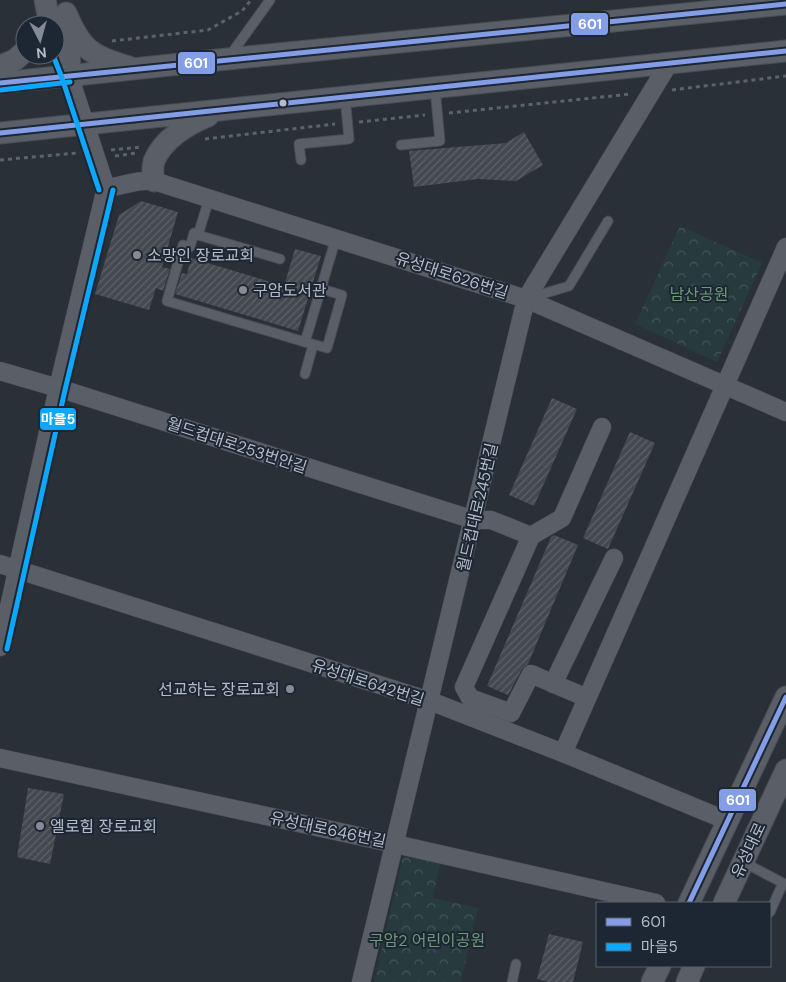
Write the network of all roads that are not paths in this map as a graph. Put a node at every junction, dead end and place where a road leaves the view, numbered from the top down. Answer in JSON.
{"nodes":[{"id":1,"x":270,"y":0,"type":"edge"},
{"id":2,"x":786,"y":4,"type":"edge"},
{"id":3,"x":52,"y":12,"type":"edge"},
{"id":4,"x":786,"y":51,"type":"edge"},
{"id":5,"x":227,"y":59,"type":"junction"},
{"id":6,"x":15,"y":60,"type":"edge"},
{"id":7,"x":669,"y":63,"type":"junction"},
{"id":8,"x":65,"y":65,"type":"edge"},
{"id":9,"x":0,"y":66,"type":"edge"},
{"id":10,"x":135,"y":68,"type":"junction"},
{"id":11,"x":69,"y":75,"type":"junction"},
{"id":12,"x":0,"y":83,"type":"edge"},
{"id":13,"x":435,"y":88,"type":"junction"},
{"id":14,"x":345,"y":97,"type":"junction"},
{"id":15,"x":224,"y":110,"type":"junction"},
{"id":16,"x":85,"y":123,"type":"junction"},
{"id":17,"x":0,"y":132,"type":"edge"},
{"id":18,"x":401,"y":144,"type":"dead end"},
{"id":19,"x":301,"y":160,"type":"dead end"},
{"id":20,"x":154,"y":181,"type":"junction"},
{"id":21,"x":106,"y":188,"type":"junction"},
{"id":22,"x":209,"y":199,"type":"junction"},
{"id":23,"x":608,"y":221,"type":"dead end"},
{"id":24,"x":198,"y":234,"type":"junction"},
{"id":25,"x":336,"y":238,"type":"junction"},
{"id":26,"x":786,"y":247,"type":"edge"},
{"id":27,"x":280,"y":259,"type":"dead end"},
{"id":28,"x":321,"y":289,"type":"junction"},
{"id":29,"x":526,"y":298,"type":"junction"},
{"id":30,"x":309,"y":343,"type":"junction"},
{"id":31,"x":0,"y":371,"type":"edge"},
{"id":32,"x":305,"y":374,"type":"dead end"},
{"id":33,"x":725,"y":385,"type":"junction"},
{"id":34,"x":58,"y":388,"type":"junction"},
{"id":35,"x":786,"y":412,"type":"edge"},
{"id":36,"x":602,"y":427,"type":"dead end"},
{"id":37,"x":474,"y":520,"type":"junction"},
{"id":38,"x":531,"y":536,"type":"junction"},
{"id":39,"x":614,"y":558,"type":"dead end"},
{"id":40,"x":8,"y":566,"type":"edge"},
{"id":41,"x":0,"y":647,"type":"edge"},
{"id":42,"x":553,"y":684,"type":"junction"},
{"id":43,"x":786,"y":697,"type":"edge"},
{"id":44,"x":586,"y":698,"type":"junction"},
{"id":45,"x":430,"y":702,"type":"junction"},
{"id":46,"x":563,"y":753,"type":"junction"},
{"id":47,"x":0,"y":758,"type":"edge"},
{"id":48,"x":786,"y":770,"type":"edge"},
{"id":49,"x":728,"y":821,"type":"junction"},
{"id":50,"x":395,"y":844,"type":"junction"},
{"id":51,"x":743,"y":862,"type":"junction"},
{"id":52,"x":652,"y":902,"type":"edge"},
{"id":53,"x":689,"y":902,"type":"edge"},
{"id":54,"x":724,"y":902,"type":"edge"},
{"id":55,"x":771,"y":910,"type":"edge"},
{"id":56,"x":516,"y":964,"type":"dead end"},
{"id":57,"x":660,"y":967,"type":"edge"},
{"id":58,"x":694,"y":967,"type":"edge"},
{"id":59,"x":362,"y":982,"type":"edge"},
{"id":60,"x":512,"y":982,"type":"edge"},
{"id":61,"x":652,"y":982,"type":"edge"},
{"id":62,"x":687,"y":982,"type":"edge"}],
"edges":[{"from":1,"to":5,"type":"lane"},
{"from":2,"to":5,"type":"street"},
{"from":3,"to":10,"type":"street"},
{"from":3,"to":11,"type":"street"},
{"from":4,"to":7,"type":"street"},
{"from":5,"to":10,"type":"street"},
{"from":6,"to":9,"type":"street"},
{"from":7,"to":13,"type":"street"},
{"from":7,"to":29,"type":"street","name":"월드컵대로245번길"},
{"from":8,"to":11,"type":"street"},
{"from":10,"to":11,"type":"street"},
{"from":11,"to":12,"type":"street"},
{"from":11,"to":16,"type":"street"},
{"from":13,"to":14,"type":"street"},
{"from":13,"to":18,"type":"lane"},
{"from":14,"to":15,"type":"street"},
{"from":14,"to":19,"type":"lane"},
{"from":15,"to":16,"type":"street"},
{"from":15,"to":20,"type":"street"},
{"from":16,"to":17,"type":"street"},
{"from":16,"to":21,"type":"street"},
{"from":20,"to":21,"type":"street","name":"유성대로626번길"},
{"from":20,"to":22,"type":"street","name":"유성대로626번길"},
{"from":21,"to":34,"type":"street"},
{"from":22,"to":24,"type":"lane"},
{"from":22,"to":25,"type":"street","name":"유성대로626번길"},
{"from":23,"to":29,"type":"lane"},
{"from":24,"to":27,"type":"lane"},
{"from":24,"to":30,"type":"lane"},
{"from":25,"to":28,"type":"lane"},
{"from":25,"to":29,"type":"street","name":"유성대로626번길"},
{"from":26,"to":33,"type":"street"},
{"from":28,"to":30,"type":"lane"},
{"from":28,"to":30,"type":"lane"},
{"from":29,"to":33,"type":"street","name":"유성대로626번길"},
{"from":29,"to":37,"type":"street","name":"월드컵대로245번길"},
{"from":30,"to":32,"type":"lane"},
{"from":31,"to":34,"type":"street","name":"월드컵대로253번안길"},
{"from":33,"to":35,"type":"street","name":"유성대로626번길"},
{"from":33,"to":44,"type":"street"},
{"from":34,"to":37,"type":"street","name":"월드컵대로253번안길"},
{"from":34,"to":40,"type":"street"},
{"from":36,"to":38,"type":"street"},
{"from":37,"to":38,"type":"street","name":"월드컵대로253번안길"},
{"from":37,"to":45,"type":"street","name":"월드컵대로245번길"},
{"from":38,"to":42,"type":"street"},
{"from":39,"to":42,"type":"street"},
{"from":40,"to":41,"type":"street"},
{"from":40,"to":45,"type":"street","name":"유성대로642번길"},
{"from":42,"to":44,"type":"street"},
{"from":43,"to":49,"type":"street","name":"유성대로"},
{"from":44,"to":46,"type":"street"},
{"from":45,"to":46,"type":"street","name":"유성대로642번길"},
{"from":45,"to":50,"type":"street","name":"월드컵대로245번길"},
{"from":46,"to":49,"type":"street","name":"유성대로642번길"},
{"from":47,"to":50,"type":"street","name":"유성대로646번길"},
{"from":48,"to":51,"type":"street","name":"유성대로"},
{"from":49,"to":53,"type":"street","name":"유성대로"},
{"from":50,"to":52,"type":"street","name":"유성대로646번길"},
{"from":50,"to":59,"type":"street","name":"월드컵대로245번길"},
{"from":51,"to":54,"type":"street","name":"유성대로"},
{"from":51,"to":55,"type":"lane"},
{"from":56,"to":60,"type":"lane"},
{"from":57,"to":61,"type":"street"},
{"from":58,"to":62,"type":"street"}]}
